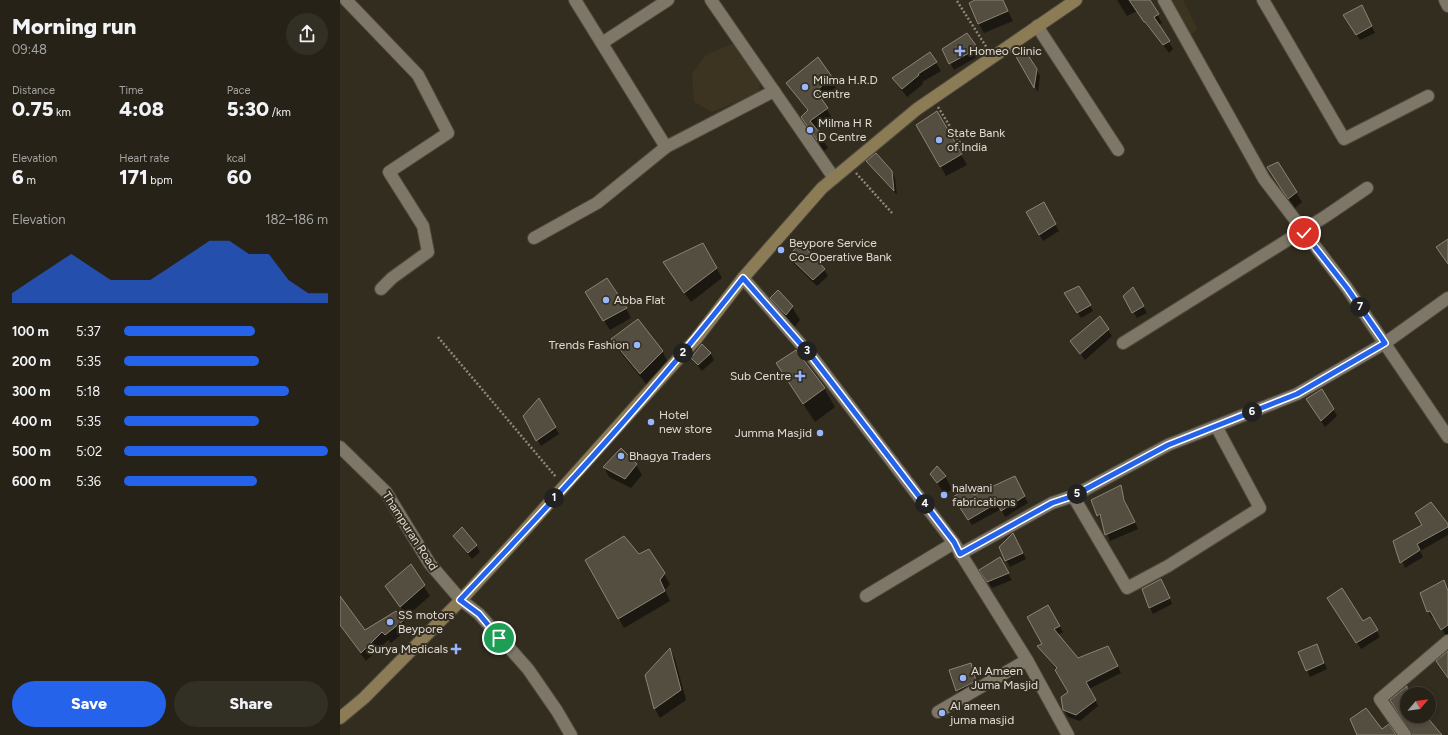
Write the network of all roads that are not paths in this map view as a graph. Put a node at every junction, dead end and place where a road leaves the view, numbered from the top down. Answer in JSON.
{"nodes":[{"id":1,"x":346,"y":0,"type":"edge"},
{"id":2,"x":575,"y":0,"type":"edge"},
{"id":3,"x":668,"y":0,"type":"edge"},
{"id":4,"x":712,"y":0,"type":"edge"},
{"id":5,"x":1076,"y":0,"type":"edge"},
{"id":6,"x":1164,"y":0,"type":"edge"},
{"id":7,"x":1263,"y":0,"type":"edge"},
{"id":8,"x":1445,"y":0,"type":"edge"},
{"id":9,"x":1448,"y":6,"type":"edge"},
{"id":10,"x":1037,"y":26,"type":"junction"},
{"id":11,"x":602,"y":43,"type":"junction"},
{"id":12,"x":774,"y":91,"type":"junction"},
{"id":13,"x":1428,"y":96,"type":"dead end"},
{"id":14,"x":666,"y":147,"type":"junction"},
{"id":15,"x":1118,"y":150,"type":"dead end"},
{"id":16,"x":834,"y":178,"type":"junction"},
{"id":17,"x":1367,"y":188,"type":"dead end"},
{"id":18,"x":1303,"y":230,"type":"junction"},
{"id":19,"x":534,"y":238,"type":"dead end"},
{"id":20,"x":743,"y":278,"type":"junction"},
{"id":21,"x":381,"y":289,"type":"dead end"},
{"id":22,"x":1448,"y":298,"type":"edge"},
{"id":23,"x":1123,"y":343,"type":"dead end"},
{"id":24,"x":1385,"y":343,"type":"junction"},
{"id":25,"x":1216,"y":426,"type":"junction"},
{"id":26,"x":1448,"y":436,"type":"edge"},
{"id":27,"x":340,"y":447,"type":"edge"},
{"id":28,"x":1073,"y":496,"type":"junction"},
{"id":29,"x":954,"y":542,"type":"junction"},
{"id":30,"x":960,"y":554,"type":"junction"},
{"id":31,"x":866,"y":596,"type":"dead end"},
{"id":32,"x":460,"y":600,"type":"junction"},
{"id":33,"x":1448,"y":641,"type":"edge"},
{"id":34,"x":1027,"y":660,"type":"junction"},
{"id":35,"x":938,"y":712,"type":"dead end"},
{"id":36,"x":340,"y":718,"type":"edge"},
{"id":37,"x":571,"y":735,"type":"edge"},
{"id":38,"x":1068,"y":735,"type":"edge"},
{"id":39,"x":1405,"y":735,"type":"edge"}],
"edges":[{"from":1,"to":21,"type":"street"},
{"from":2,"to":11,"type":"street"},
{"from":3,"to":11,"type":"street"},
{"from":4,"to":12,"type":"street"},
{"from":5,"to":10,"type":"main road"},
{"from":6,"to":18,"type":"street"},
{"from":7,"to":13,"type":"street"},
{"from":8,"to":9,"type":"street"},
{"from":10,"to":15,"type":"street"},
{"from":10,"to":16,"type":"main road"},
{"from":11,"to":14,"type":"street"},
{"from":12,"to":14,"type":"street"},
{"from":12,"to":16,"type":"street"},
{"from":14,"to":19,"type":"street"},
{"from":16,"to":20,"type":"main road"},
{"from":17,"to":18,"type":"street"},
{"from":18,"to":23,"type":"street"},
{"from":18,"to":24,"type":"street"},
{"from":20,"to":29,"type":"street"},
{"from":20,"to":32,"type":"main road"},
{"from":22,"to":24,"type":"street"},
{"from":24,"to":25,"type":"street"},
{"from":24,"to":26,"type":"street"},
{"from":25,"to":28,"type":"street"},
{"from":25,"to":28,"type":"street"},
{"from":27,"to":32,"type":"street","name":"Thampuran Road"},
{"from":28,"to":30,"type":"street"},
{"from":29,"to":30,"type":"street"},
{"from":29,"to":31,"type":"street"},
{"from":30,"to":34,"type":"street"},
{"from":32,"to":36,"type":"main road"},
{"from":32,"to":37,"type":"street","name":"Thampuran Road"},
{"from":33,"to":39,"type":"street"},
{"from":34,"to":35,"type":"street"},
{"from":34,"to":38,"type":"street"}]}
